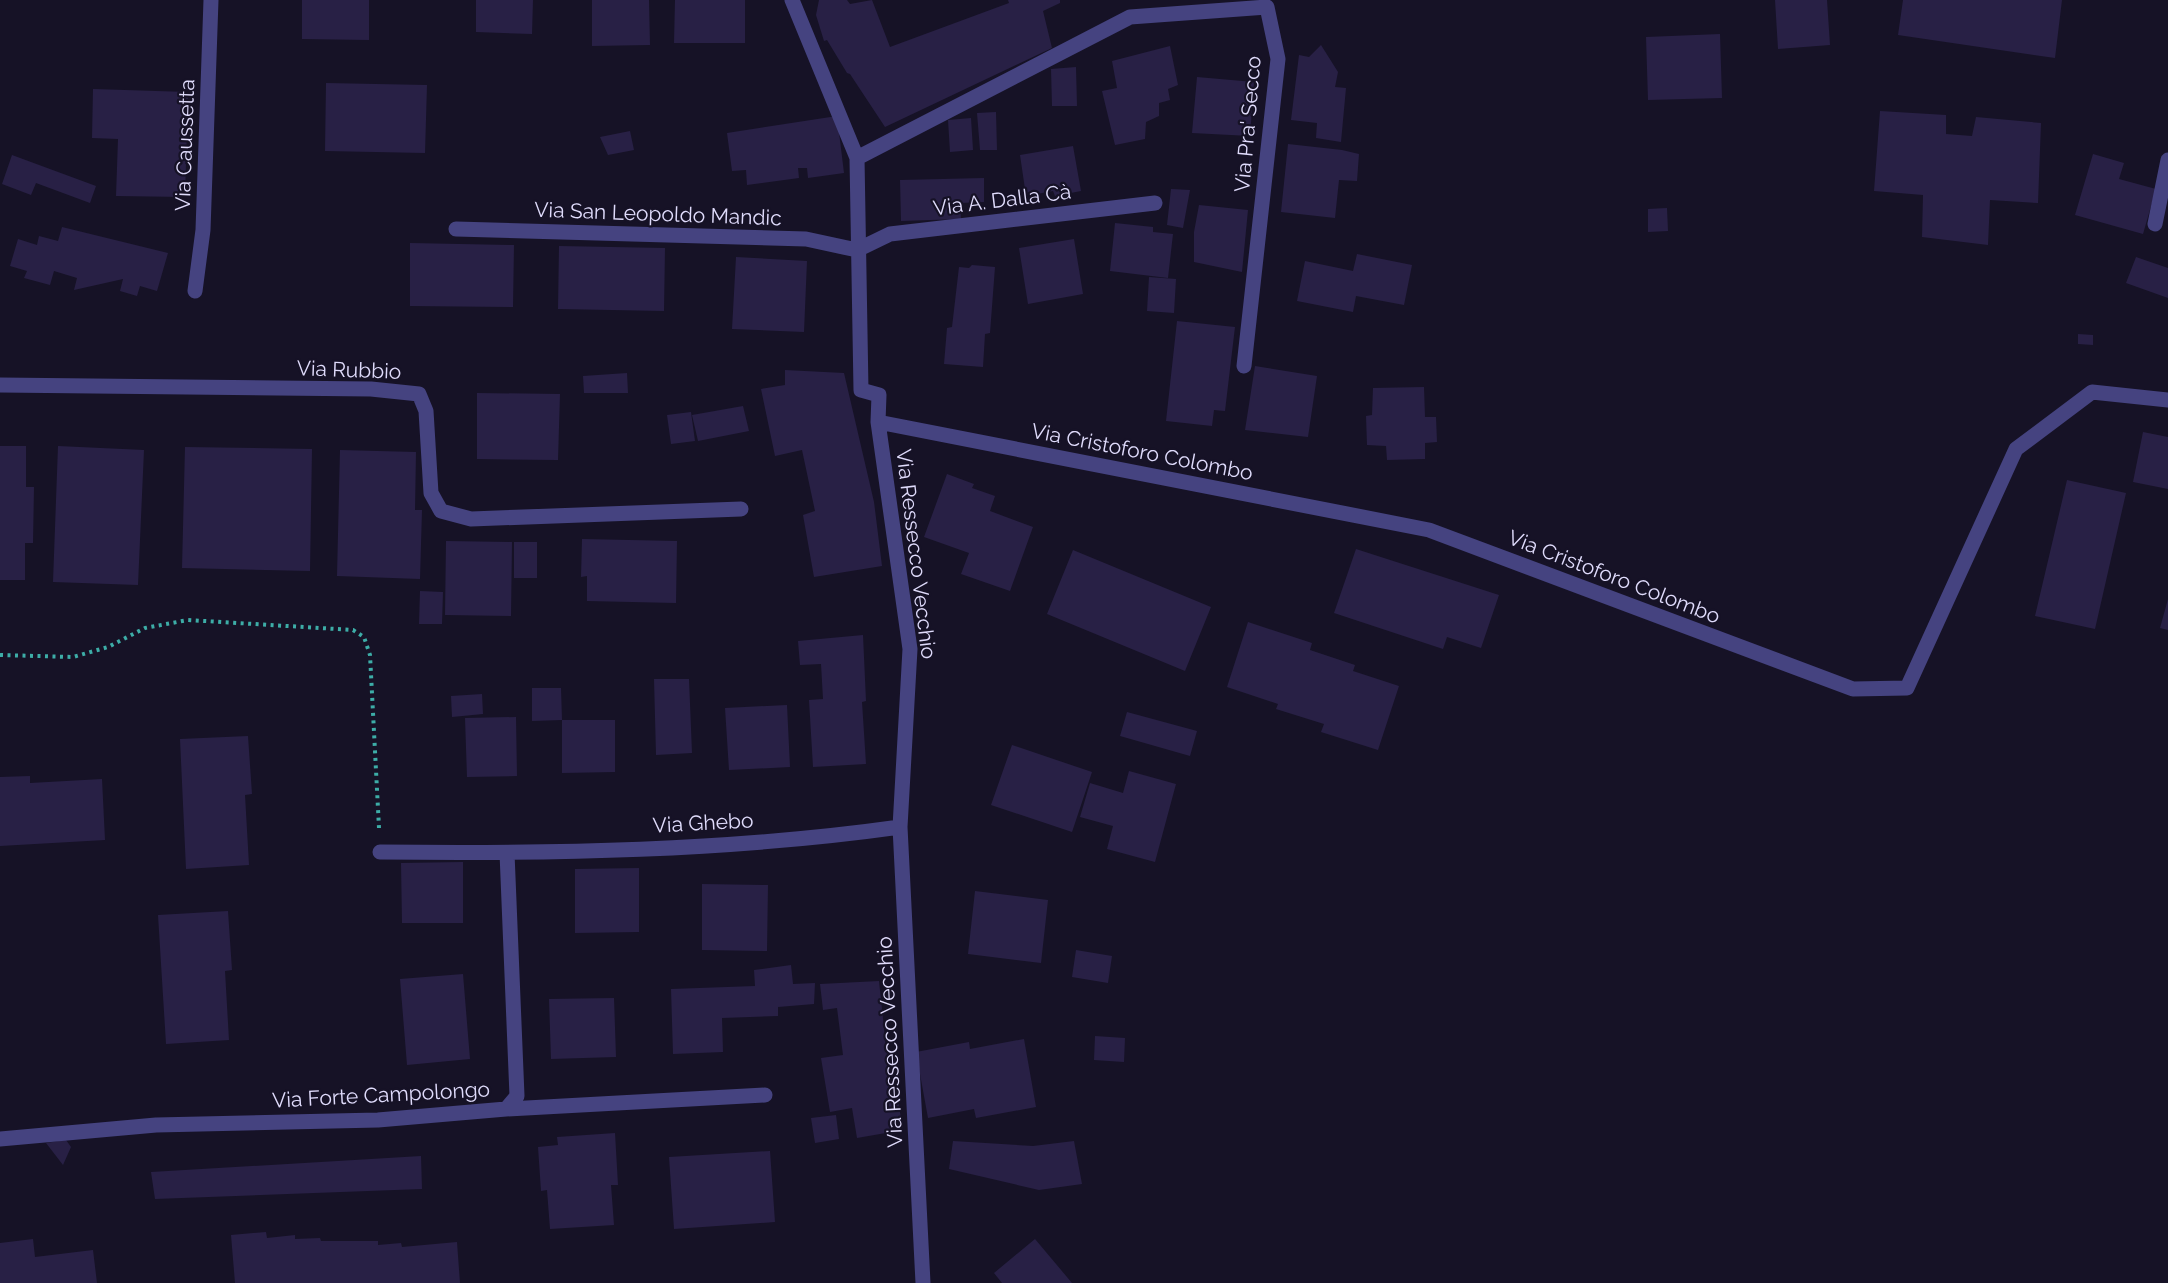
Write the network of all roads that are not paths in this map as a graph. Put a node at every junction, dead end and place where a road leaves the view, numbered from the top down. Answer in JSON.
{"nodes":[{"id":1,"x":211,"y":0,"type":"edge"},
{"id":2,"x":792,"y":0,"type":"edge"},
{"id":3,"x":857,"y":158,"type":"junction"},
{"id":4,"x":2168,"y":160,"type":"edge"},
{"id":5,"x":1155,"y":202,"type":"dead end"},
{"id":6,"x":2155,"y":224,"type":"dead end"},
{"id":7,"x":456,"y":229,"type":"dead end"},
{"id":8,"x":857,"y":250,"type":"junction"},
{"id":9,"x":195,"y":291,"type":"dead end"},
{"id":10,"x":1244,"y":366,"type":"dead end"},
{"id":11,"x":0,"y":386,"type":"edge"},
{"id":12,"x":2168,"y":400,"type":"edge"},
{"id":13,"x":878,"y":422,"type":"junction"},
{"id":14,"x":741,"y":509,"type":"dead end"},
{"id":15,"x":900,"y":827,"type":"junction"},
{"id":16,"x":380,"y":852,"type":"road end"},
{"id":17,"x":507,"y":853,"type":"junction"},
{"id":18,"x":765,"y":1095,"type":"dead end"},
{"id":19,"x":506,"y":1109,"type":"junction"},
{"id":20,"x":0,"y":1139,"type":"edge"},
{"id":21,"x":923,"y":1283,"type":"edge"}],
"edges":[{"from":1,"to":9,"type":"street","name":"Via Caussetta"},
{"from":2,"to":3,"type":"street","name":"Via Ressecco Vecchio"},
{"from":3,"to":8,"type":"street","name":"Via Ressecco Vecchio"},
{"from":3,"to":10,"type":"street","name":"Via Pra' Secco"},
{"from":4,"to":6,"type":"street"},
{"from":5,"to":8,"type":"street","name":"Via A. Dalla Cà"},
{"from":7,"to":8,"type":"street","name":"Via San Leopoldo Mandic"},
{"from":8,"to":13,"type":"street","name":"Via Ressecco Vecchio"},
{"from":11,"to":14,"type":"street","name":"Via Rubbio"},
{"from":12,"to":13,"type":"street","name":"Via Cristoforo Colombo"},
{"from":13,"to":15,"type":"street","name":"Via Ressecco Vecchio"},
{"from":15,"to":17,"type":"street","name":"Via Ghebo"},
{"from":15,"to":21,"type":"street","name":"Via Ressecco Vecchio"},
{"from":16,"to":17,"type":"street","name":"Via Ghebo"},
{"from":17,"to":19,"type":"street"},
{"from":18,"to":19,"type":"street","name":"Via Forte Campolongo"},
{"from":19,"to":20,"type":"street","name":"Via Forte Campolongo"}]}
